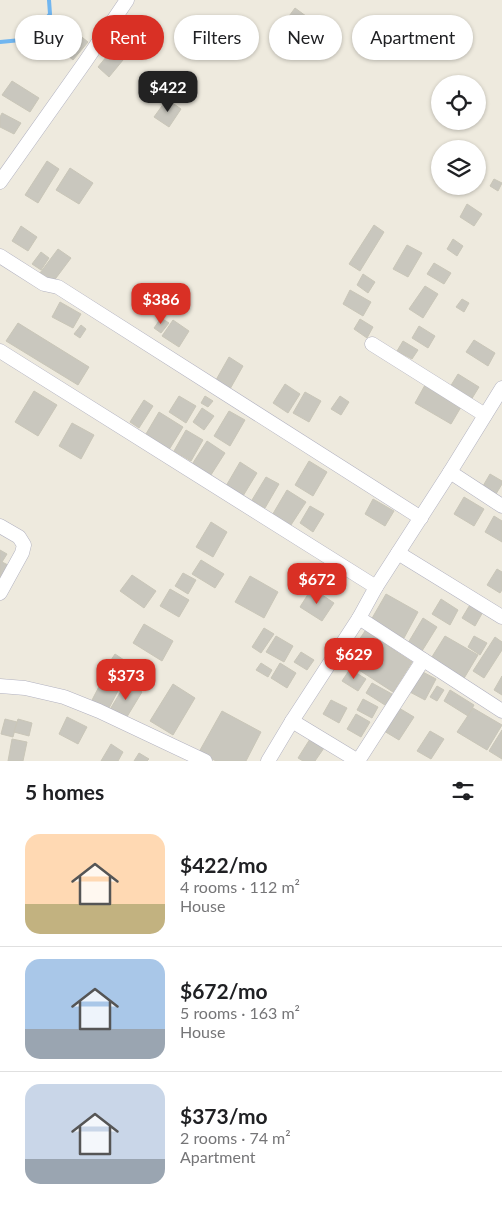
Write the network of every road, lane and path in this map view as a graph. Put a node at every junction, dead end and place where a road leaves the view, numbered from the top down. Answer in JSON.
{"nodes":[{"id":1,"x":127,"y":0,"type":"edge"},
{"id":2,"x":0,"y":182,"type":"edge"},
{"id":3,"x":0,"y":256,"type":"edge"},
{"id":4,"x":372,"y":344,"type":"dead end"},
{"id":5,"x":0,"y":351,"type":"edge"},
{"id":6,"x":502,"y":388,"type":"edge"},
{"id":7,"x":485,"y":415,"type":"junction"},
{"id":8,"x":450,"y":472,"type":"junction"},
{"id":9,"x":502,"y":506,"type":"edge"},
{"id":10,"x":421,"y":518,"type":"junction"},
{"id":11,"x":0,"y":526,"type":"edge"},
{"id":12,"x":398,"y":553,"type":"junction"},
{"id":13,"x":376,"y":587,"type":"junction"},
{"id":14,"x":0,"y":593,"type":"edge"},
{"id":15,"x":502,"y":616,"type":"edge"},
{"id":16,"x":359,"y":618,"type":"junction"},
{"id":17,"x":423,"y":660,"type":"junction"},
{"id":18,"x":0,"y":686,"type":"edge"},
{"id":19,"x":502,"y":711,"type":"edge"},
{"id":20,"x":292,"y":721,"type":"junction"},
{"id":21,"x":204,"y":761,"type":"edge"},
{"id":22,"x":268,"y":761,"type":"edge"},
{"id":23,"x":358,"y":761,"type":"edge"}],
"edges":[{"from":1,"to":2,"type":"street"},
{"from":3,"to":10,"type":"street"},
{"from":4,"to":7,"type":"street"},
{"from":5,"to":13,"type":"street"},
{"from":6,"to":7,"type":"street"},
{"from":7,"to":8,"type":"street"},
{"from":8,"to":9,"type":"street"},
{"from":8,"to":10,"type":"street"},
{"from":10,"to":12,"type":"street"},
{"from":11,"to":14,"type":"street"},
{"from":12,"to":13,"type":"street"},
{"from":12,"to":15,"type":"street"},
{"from":13,"to":16,"type":"street"},
{"from":16,"to":17,"type":"street"},
{"from":16,"to":20,"type":"street"},
{"from":17,"to":19,"type":"street"},
{"from":17,"to":23,"type":"street"},
{"from":18,"to":21,"type":"street"},
{"from":20,"to":22,"type":"street"},
{"from":20,"to":23,"type":"street"}]}
